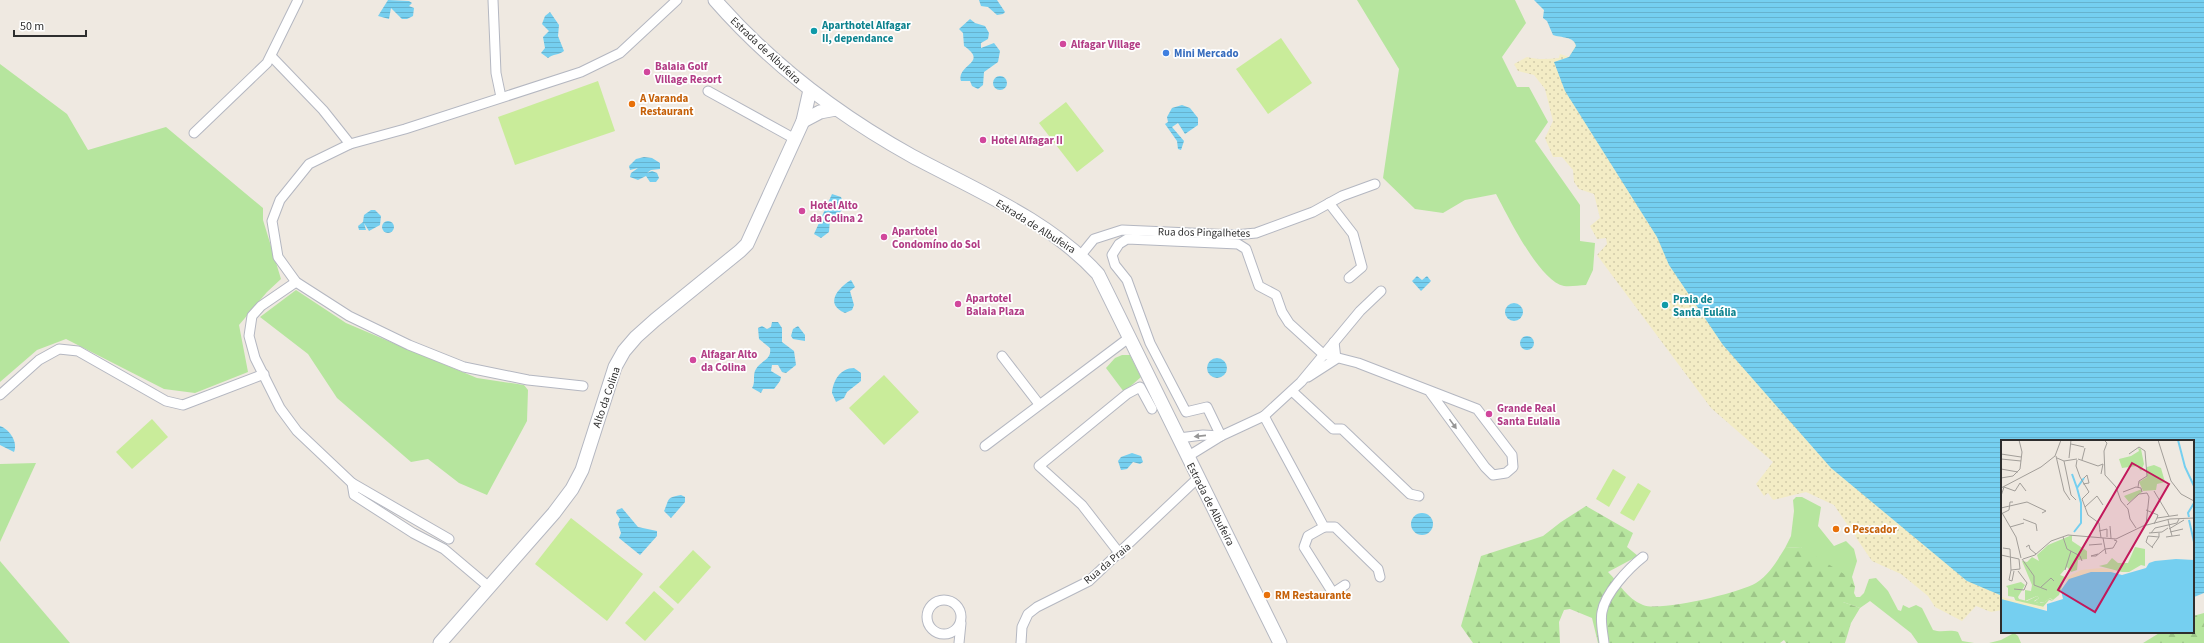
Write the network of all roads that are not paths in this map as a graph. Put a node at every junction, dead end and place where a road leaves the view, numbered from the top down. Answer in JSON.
{"nodes":[{"id":1,"x":298,"y":0,"type":"edge"},
{"id":2,"x":493,"y":0,"type":"edge"},
{"id":3,"x":677,"y":0,"type":"edge"},
{"id":4,"x":715,"y":0,"type":"edge"},
{"id":5,"x":270,"y":56,"type":"junction"},
{"id":6,"x":810,"y":90,"type":"junction"},
{"id":7,"x":708,"y":91,"type":"dead end"},
{"id":8,"x":501,"y":97,"type":"junction"},
{"id":9,"x":836,"y":109,"type":"junction"},
{"id":10,"x":803,"y":121,"type":"junction"},
{"id":11,"x":194,"y":133,"type":"dead end"},
{"id":12,"x":795,"y":139,"type":"junction"},
{"id":13,"x":350,"y":144,"type":"junction"},
{"id":14,"x":1375,"y":184,"type":"dead end"},
{"id":15,"x":1329,"y":203,"type":"junction"},
{"id":16,"x":1081,"y":255,"type":"junction"},
{"id":17,"x":1349,"y":278,"type":"dead end"},
{"id":18,"x":296,"y":282,"type":"junction"},
{"id":19,"x":1381,"y":291,"type":"dead end"},
{"id":20,"x":1130,"y":337,"type":"junction"},
{"id":21,"x":1334,"y":342,"type":"junction"},
{"id":22,"x":1323,"y":354,"type":"junction"},
{"id":23,"x":1002,"y":356,"type":"dead end"},
{"id":24,"x":1336,"y":359,"type":"junction"},
{"id":25,"x":264,"y":374,"type":"junction"},
{"id":26,"x":1301,"y":382,"type":"junction"},
{"id":27,"x":583,"y":386,"type":"dead end"},
{"id":28,"x":1292,"y":391,"type":"junction"},
{"id":29,"x":1430,"y":392,"type":"junction"},
{"id":30,"x":0,"y":395,"type":"edge"},
{"id":31,"x":1039,"y":404,"type":"junction"},
{"id":32,"x":1152,"y":409,"type":"dead end"},
{"id":33,"x":1264,"y":416,"type":"junction"},
{"id":34,"x":1221,"y":436,"type":"junction"},
{"id":35,"x":1179,"y":438,"type":"junction"},
{"id":36,"x":985,"y":446,"type":"dead end"},
{"id":37,"x":1187,"y":457,"type":"junction"},
{"id":38,"x":1198,"y":478,"type":"junction"},
{"id":39,"x":352,"y":483,"type":"junction"},
{"id":40,"x":1419,"y":496,"type":"dead end"},
{"id":41,"x":1324,"y":527,"type":"junction"},
{"id":42,"x":449,"y":539,"type":"dead end"},
{"id":43,"x":1120,"y":554,"type":"junction"},
{"id":44,"x":1643,"y":557,"type":"dead end"},
{"id":45,"x":1380,"y":577,"type":"dead end"},
{"id":46,"x":1345,"y":585,"type":"dead end"},
{"id":47,"x":489,"y":587,"type":"junction"},
{"id":48,"x":962,"y":618,"type":"junction"},
{"id":49,"x":946,"y":635,"type":"junction"},
{"id":50,"x":440,"y":643,"type":"edge"},
{"id":51,"x":955,"y":643,"type":"edge"},
{"id":52,"x":959,"y":643,"type":"edge"},
{"id":53,"x":1021,"y":643,"type":"edge"},
{"id":54,"x":1280,"y":643,"type":"edge"},
{"id":55,"x":1604,"y":643,"type":"edge"}],
"edges":[{"from":1,"to":5,"type":"street"},
{"from":2,"to":8,"type":"street"},
{"from":3,"to":8,"type":"street"},
{"from":4,"to":6,"type":"street","name":"Estrada de Albufeira"},
{"from":5,"to":11,"type":"street"},
{"from":5,"to":13,"type":"street"},
{"from":6,"to":9,"type":"street","name":"Estrada de Albufeira"},
{"from":6,"to":10,"type":"street","name":"Alto da Colina"},
{"from":7,"to":12,"type":"street"},
{"from":8,"to":13,"type":"street"},
{"from":9,"to":10,"type":"street"},
{"from":9,"to":16,"type":"street","name":"Estrada de Albufeira"},
{"from":10,"to":12,"type":"street","name":"Alto da Colina"},
{"from":12,"to":47,"type":"street","name":"Alto da Colina"},
{"from":13,"to":18,"type":"street"},
{"from":14,"to":15,"type":"street","name":"Rua dos Pingalhetes"},
{"from":15,"to":16,"type":"street","name":"Rua dos Pingalhetes"},
{"from":15,"to":17,"type":"street"},
{"from":16,"to":20,"type":"street","name":"Estrada de Albufeira"},
{"from":18,"to":25,"type":"street"},
{"from":18,"to":27,"type":"street"},
{"from":19,"to":21,"type":"street"},
{"from":20,"to":31,"type":"street"},
{"from":20,"to":35,"type":"street","name":"Estrada de Albufeira"},
{"from":21,"to":22,"type":"street"},
{"from":21,"to":24,"type":"street"},
{"from":22,"to":24,"type":"street"},
{"from":22,"to":26,"type":"street"},
{"from":22,"to":34,"type":"street"},
{"from":23,"to":31,"type":"street"},
{"from":24,"to":26,"type":"street"},
{"from":24,"to":29,"type":"street"},
{"from":25,"to":30,"type":"street"},
{"from":25,"to":39,"type":"street"},
{"from":26,"to":28,"type":"street"},
{"from":28,"to":33,"type":"street"},
{"from":28,"to":40,"type":"street"},
{"from":29,"to":29,"type":"street","one_way":true},
{"from":31,"to":36,"type":"street"},
{"from":32,"to":43,"type":"street"},
{"from":33,"to":34,"type":"street"},
{"from":33,"to":41,"type":"street"},
{"from":34,"to":35,"type":"street","one_way":true},
{"from":34,"to":37,"type":"street"},
{"from":35,"to":37,"type":"street","name":"Estrada de Albufeira"},
{"from":37,"to":38,"type":"street","name":"Estrada de Albufeira"},
{"from":38,"to":43,"type":"street","name":"Rua da Praia"},
{"from":38,"to":54,"type":"street","name":"Estrada de Albufeira"},
{"from":39,"to":42,"type":"street"},
{"from":39,"to":47,"type":"street"},
{"from":41,"to":45,"type":"street"},
{"from":41,"to":46,"type":"street"},
{"from":43,"to":53,"type":"street","name":"Rua da Praia"},
{"from":44,"to":55,"type":"street"},
{"from":47,"to":50,"type":"street","name":"Alto da Colina"},
{"from":48,"to":49,"type":"street"},
{"from":48,"to":49,"type":"street"},
{"from":48,"to":52,"type":"street"},
{"from":49,"to":51,"type":"street"}]}
